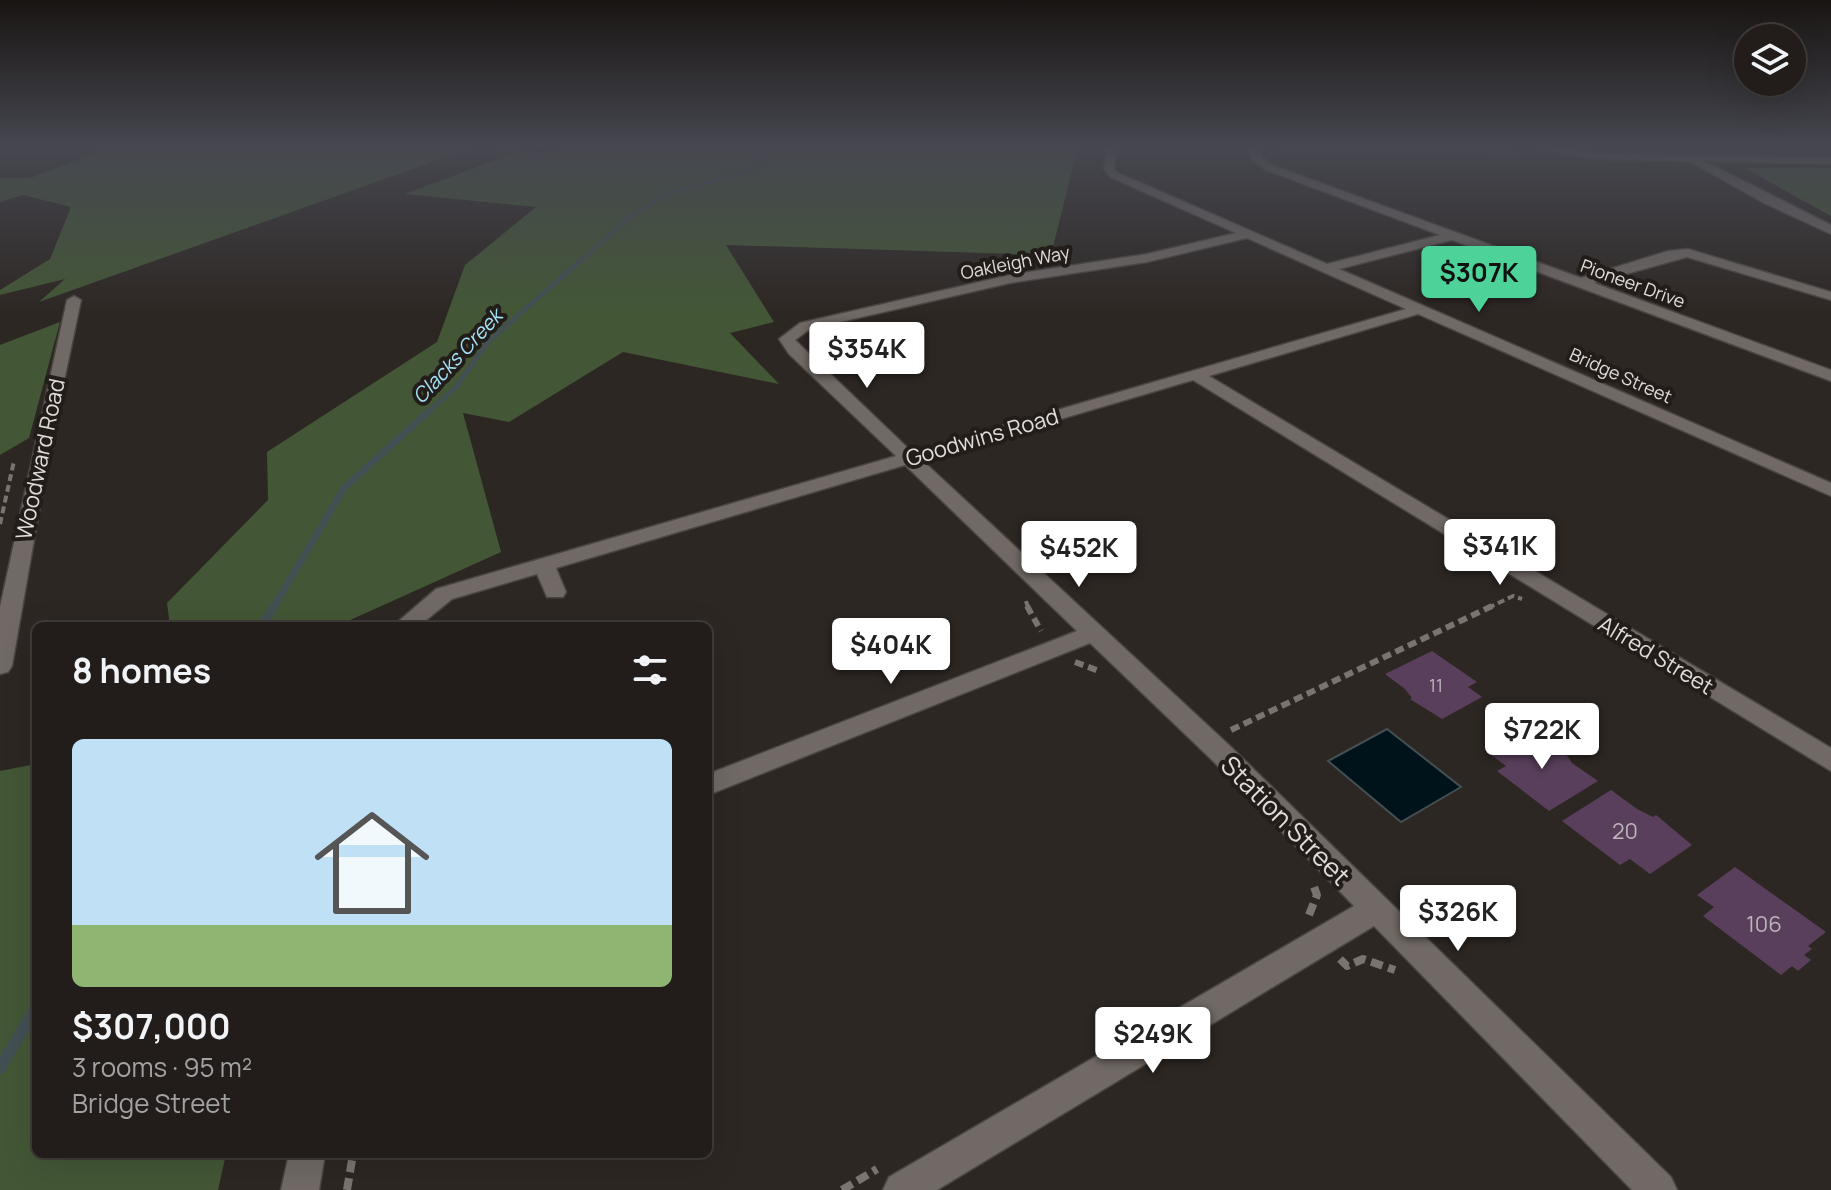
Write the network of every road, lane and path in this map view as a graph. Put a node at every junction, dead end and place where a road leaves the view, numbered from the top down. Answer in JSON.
{"nodes":[{"id":1,"x":1174,"y":202,"type":"edge"},
{"id":2,"x":1360,"y":202,"type":"edge"},
{"id":3,"x":1769,"y":202,"type":"edge"},
{"id":4,"x":1831,"y":230,"type":"edge"},
{"id":5,"x":1248,"y":234,"type":"junction"},
{"id":6,"x":1453,"y":236,"type":"junction"},
{"id":7,"x":1327,"y":268,"type":"junction"},
{"id":8,"x":1580,"y":283,"type":"junction"},
{"id":9,"x":1831,"y":296,"type":"edge"},
{"id":10,"x":74,"y":300,"type":"dead end"},
{"id":11,"x":1420,"y":309,"type":"junction"},
{"id":12,"x":791,"y":334,"type":"joint"},
{"id":13,"x":1194,"y":374,"type":"junction"},
{"id":14,"x":1831,"y":376,"type":"edge"},
{"id":15,"x":906,"y":459,"type":"junction"},
{"id":16,"x":14,"y":461,"type":"dead end"},
{"id":17,"x":1831,"y":490,"type":"edge"},
{"id":18,"x":0,"y":524,"type":"edge"},
{"id":19,"x":544,"y":565,"type":"junction"},
{"id":20,"x":1018,"y":590,"type":"dead end"},
{"id":21,"x":555,"y":592,"type":"dead end"},
{"id":22,"x":1554,"y":593,"type":"junction"},
{"id":23,"x":409,"y":622,"type":"edge"},
{"id":24,"x":1093,"y":633,"type":"junction"},
{"id":25,"x":1057,"y":647,"type":"junction"},
{"id":26,"x":0,"y":666,"type":"edge"},
{"id":27,"x":1105,"y":677,"type":"dead end"},
{"id":28,"x":1208,"y":741,"type":"junction"},
{"id":29,"x":1831,"y":761,"type":"edge"},
{"id":30,"x":712,"y":783,"type":"edge"},
{"id":31,"x":1311,"y":881,"type":"dead end"},
{"id":32,"x":1375,"y":909,"type":"junction"},
{"id":33,"x":1321,"y":941,"type":"junction"},
{"id":34,"x":1405,"y":980,"type":"dead end"},
{"id":35,"x":306,"y":1158,"type":"edge"},
{"id":36,"x":352,"y":1158,"type":"edge"},
{"id":37,"x":892,"y":1178,"type":"edge"},
{"id":38,"x":300,"y":1190,"type":"edge"},
{"id":39,"x":347,"y":1190,"type":"edge"},
{"id":40,"x":842,"y":1190,"type":"edge"},
{"id":41,"x":1658,"y":1190,"type":"edge"}],
"edges":[{"from":1,"to":5,"type":"street","name":"Bridge Street"},
{"from":2,"to":6,"type":"street","name":"Pioneer Drive"},
{"from":3,"to":4,"type":"street"},
{"from":5,"to":7,"type":"street","name":"Bridge Street"},
{"from":5,"to":12,"type":"street","name":"Oakleigh Way"},
{"from":6,"to":7,"type":"street"},
{"from":6,"to":8,"type":"street","name":"Pioneer Drive"},
{"from":7,"to":11,"type":"street","name":"Bridge Street"},
{"from":8,"to":9,"type":"street"},
{"from":8,"to":14,"type":"street","name":"Pioneer Drive"},
{"from":10,"to":26,"type":"street","name":"Woodward Road"},
{"from":11,"to":13,"type":"street","name":"Goodwins Road"},
{"from":11,"to":17,"type":"street","name":"Bridge Street"},
{"from":12,"to":15,"type":"street","name":"Station Street"},
{"from":13,"to":15,"type":"street","name":"Goodwins Road"},
{"from":13,"to":22,"type":"street","name":"Alfred Street"},
{"from":15,"to":19,"type":"street","name":"Goodwins Road"},
{"from":15,"to":24,"type":"street","name":"Station Street"},
{"from":16,"to":18,"type":"path"},
{"from":19,"to":21,"type":"street"},
{"from":19,"to":23,"type":"street","name":"Goodwins Road"},
{"from":20,"to":25,"type":"path"},
{"from":22,"to":28,"type":"path"},
{"from":22,"to":29,"type":"street","name":"Alfred Street"},
{"from":24,"to":25,"type":"street"},
{"from":24,"to":28,"type":"street","name":"Station Street"},
{"from":25,"to":27,"type":"path"},
{"from":25,"to":30,"type":"street"},
{"from":28,"to":32,"type":"street","name":"Station Street"},
{"from":31,"to":33,"type":"path"},
{"from":32,"to":33,"type":"street"},
{"from":32,"to":41,"type":"street","name":"Station Street"},
{"from":33,"to":34,"type":"path"},
{"from":33,"to":37,"type":"street"},
{"from":35,"to":38,"type":"street"},
{"from":36,"to":39,"type":"path"},
{"from":37,"to":40,"type":"path"}]}
